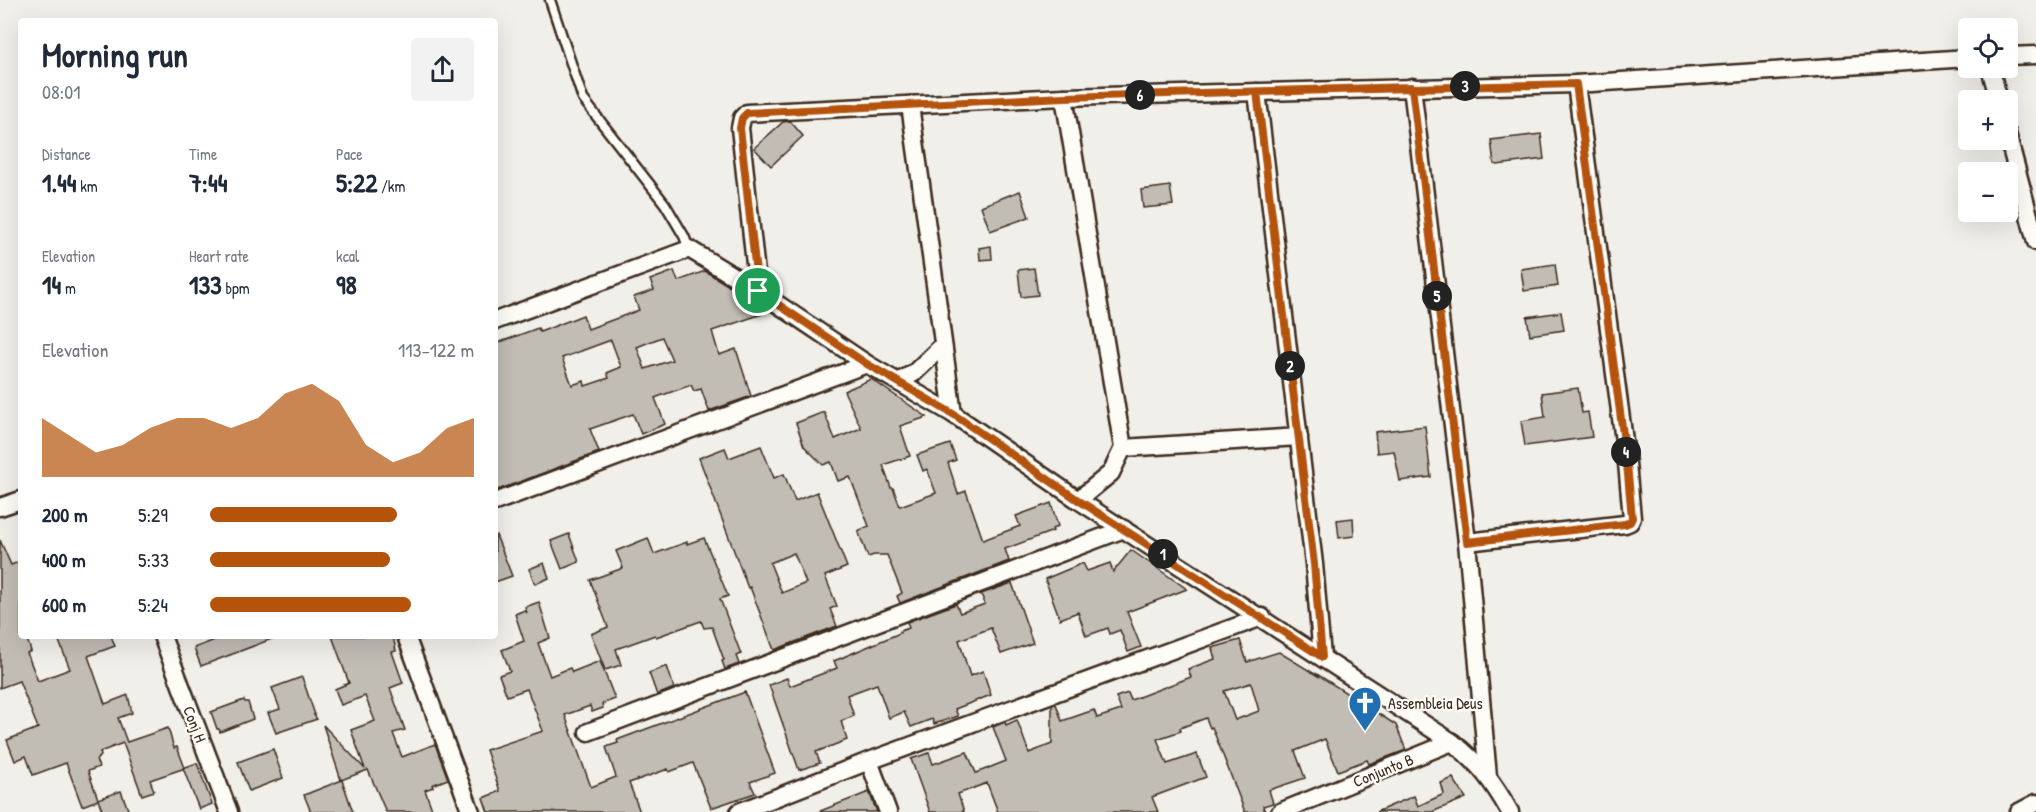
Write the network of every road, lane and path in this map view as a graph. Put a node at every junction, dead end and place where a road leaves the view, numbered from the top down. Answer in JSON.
{"nodes":[{"id":1,"x":550,"y":0,"type":"edge"},
{"id":2,"x":2036,"y":55,"type":"edge"},
{"id":3,"x":2018,"y":56,"type":"edge"},
{"id":4,"x":1958,"y":59,"type":"edge"},
{"id":5,"x":1576,"y":84,"type":"junction"},
{"id":6,"x":1412,"y":87,"type":"junction"},
{"id":7,"x":1257,"y":92,"type":"junction"},
{"id":8,"x":1064,"y":97,"type":"junction"},
{"id":9,"x":910,"y":105,"type":"junction"},
{"id":10,"x":2011,"y":150,"type":"edge"},
{"id":11,"x":2036,"y":242,"type":"edge"},
{"id":12,"x":689,"y":249,"type":"junction"},
{"id":13,"x":758,"y":291,"type":"junction"},
{"id":14,"x":498,"y":320,"type":"edge"},
{"id":15,"x":943,"y":345,"type":"junction"},
{"id":16,"x":867,"y":364,"type":"junction"},
{"id":17,"x":898,"y":382,"type":"junction"},
{"id":18,"x":953,"y":414,"type":"junction"},
{"id":19,"x":1299,"y":437,"type":"junction"},
{"id":20,"x":1123,"y":448,"type":"junction"},
{"id":21,"x":1078,"y":500,"type":"junction"},
{"id":22,"x":18,"y":501,"type":"edge"},
{"id":23,"x":498,"y":501,"type":"edge"},
{"id":24,"x":0,"y":507,"type":"edge"},
{"id":25,"x":1124,"y":529,"type":"junction"},
{"id":26,"x":1467,"y":542,"type":"junction"},
{"id":27,"x":1262,"y":617,"type":"junction"},
{"id":28,"x":163,"y":639,"type":"edge"},
{"id":29,"x":407,"y":639,"type":"edge"},
{"id":30,"x":1322,"y":657,"type":"junction"},
{"id":31,"x":588,"y":732,"type":"dead end"},
{"id":32,"x":1452,"y":742,"type":"junction"},
{"id":33,"x":869,"y":761,"type":"junction"},
{"id":34,"x":1488,"y":778,"type":"junction"},
{"id":35,"x":2036,"y":803,"type":"edge"},
{"id":36,"x":229,"y":812,"type":"edge"},
{"id":37,"x":471,"y":812,"type":"edge"},
{"id":38,"x":739,"y":812,"type":"edge"},
{"id":39,"x":888,"y":812,"type":"edge"},
{"id":40,"x":1280,"y":812,"type":"edge"},
{"id":41,"x":1510,"y":812,"type":"edge"},
{"id":42,"x":2019,"y":812,"type":"edge"}],
"edges":[{"from":1,"to":12,"type":"lane"},
{"from":2,"to":3,"type":"street"},
{"from":4,"to":5,"type":"street"},
{"from":5,"to":6,"type":"street"},
{"from":5,"to":26,"type":"street"},
{"from":6,"to":7,"type":"street"},
{"from":6,"to":26,"type":"street"},
{"from":7,"to":8,"type":"street"},
{"from":7,"to":19,"type":"street"},
{"from":8,"to":9,"type":"street"},
{"from":8,"to":20,"type":"street"},
{"from":9,"to":13,"type":"street"},
{"from":9,"to":15,"type":"street"},
{"from":10,"to":11,"type":"street"},
{"from":12,"to":13,"type":"street"},
{"from":12,"to":14,"type":"street"},
{"from":13,"to":16,"type":"street"},
{"from":15,"to":17,"type":"street"},
{"from":15,"to":18,"type":"street"},
{"from":16,"to":17,"type":"street"},
{"from":16,"to":23,"type":"street"},
{"from":17,"to":18,"type":"street"},
{"from":18,"to":21,"type":"street"},
{"from":19,"to":20,"type":"street"},
{"from":19,"to":30,"type":"street"},
{"from":20,"to":21,"type":"street"},
{"from":21,"to":25,"type":"street"},
{"from":22,"to":24,"type":"street"},
{"from":25,"to":27,"type":"street"},
{"from":25,"to":31,"type":"street"},
{"from":26,"to":34,"type":"street"},
{"from":27,"to":30,"type":"street"},
{"from":27,"to":33,"type":"street"},
{"from":28,"to":36,"type":"street","name":"Conj H"},
{"from":29,"to":37,"type":"street"},
{"from":30,"to":32,"type":"street"},
{"from":32,"to":34,"type":"street"},
{"from":32,"to":40,"type":"street","name":"Conjunto B"},
{"from":33,"to":38,"type":"street"},
{"from":33,"to":39,"type":"street"},
{"from":34,"to":41,"type":"street"},
{"from":35,"to":42,"type":"street"}]}
